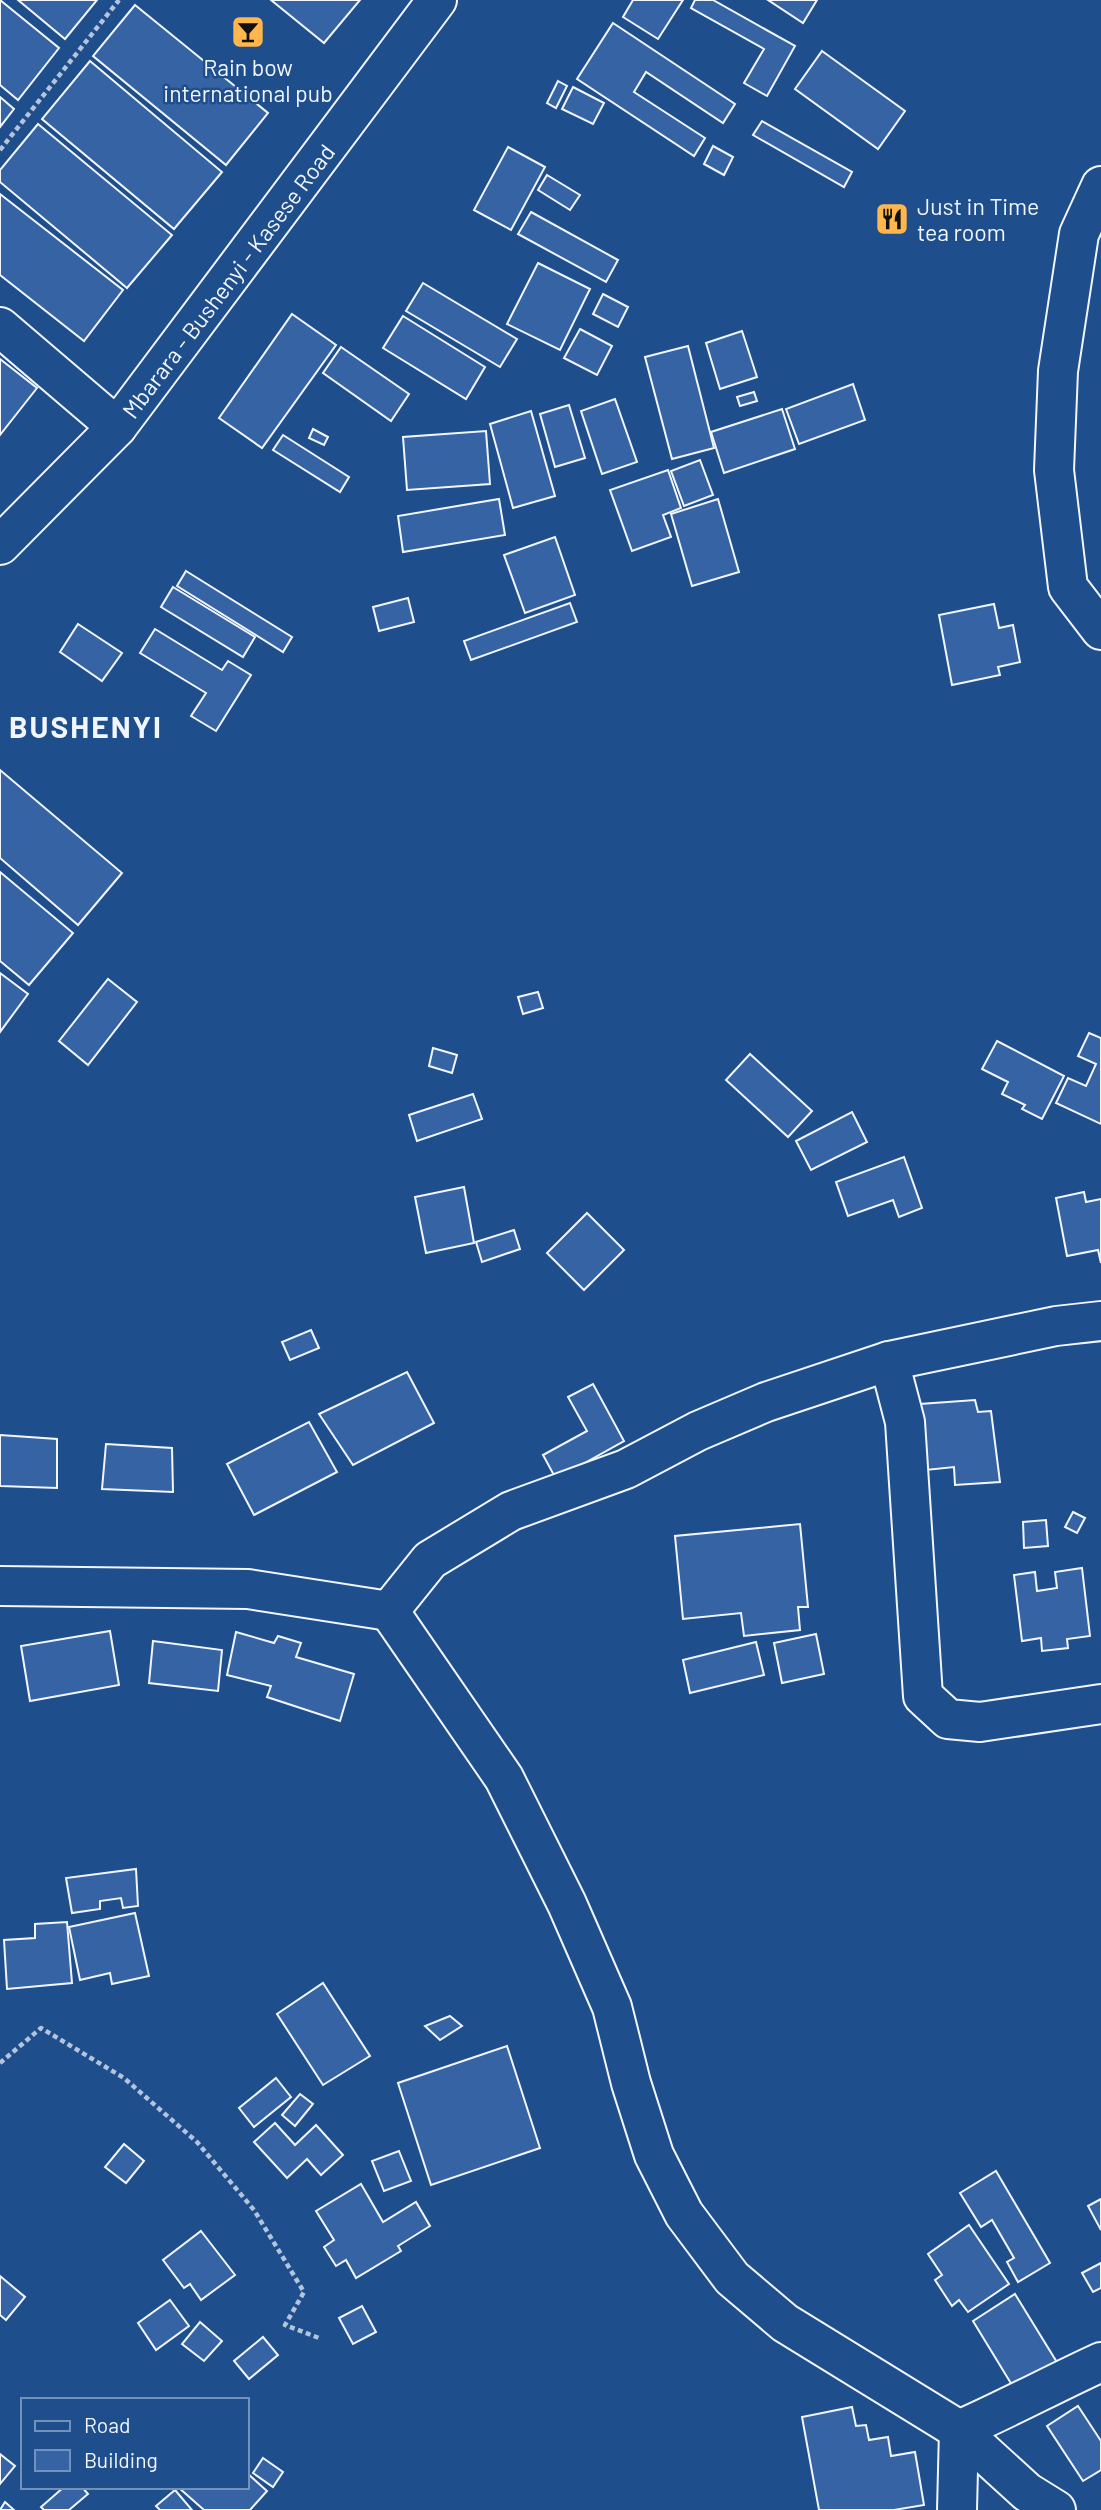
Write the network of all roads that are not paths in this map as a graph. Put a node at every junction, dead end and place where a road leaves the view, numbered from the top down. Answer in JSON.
{"nodes":[{"id":1,"x":437,"y":0,"type":"edge"},
{"id":2,"x":1101,"y":186,"type":"edge"},
{"id":3,"x":0,"y":327,"type":"edge"},
{"id":4,"x":117,"y":427,"type":"junction"},
{"id":5,"x":0,"y":545,"type":"edge"},
{"id":6,"x":1101,"y":630,"type":"edge"},
{"id":7,"x":1101,"y":1321,"type":"edge"},
{"id":8,"x":889,"y":1361,"type":"junction"},
{"id":9,"x":0,"y":1586,"type":"edge"},
{"id":10,"x":390,"y":1611,"type":"junction"},
{"id":11,"x":1101,"y":1704,"type":"edge"},
{"id":12,"x":1101,"y":2362,"type":"edge"},
{"id":13,"x":958,"y":2430,"type":"junction"},
{"id":14,"x":957,"y":2510,"type":"edge"},
{"id":15,"x":1056,"y":2510,"type":"edge"}],
"edges":[{"from":1,"to":4,"type":"street","name":"Mbarara - Bushenyi - Kasese Road"},
{"from":2,"to":6,"type":"street"},
{"from":3,"to":4,"type":"street"},
{"from":4,"to":5,"type":"street","name":"Mbarara - Bushenyi - Kasese Road"},
{"from":7,"to":8,"type":"street"},
{"from":8,"to":10,"type":"street"},
{"from":8,"to":11,"type":"street"},
{"from":9,"to":10,"type":"street"},
{"from":10,"to":13,"type":"street"},
{"from":12,"to":13,"type":"street"},
{"from":13,"to":14,"type":"street"},
{"from":13,"to":15,"type":"street"}]}
